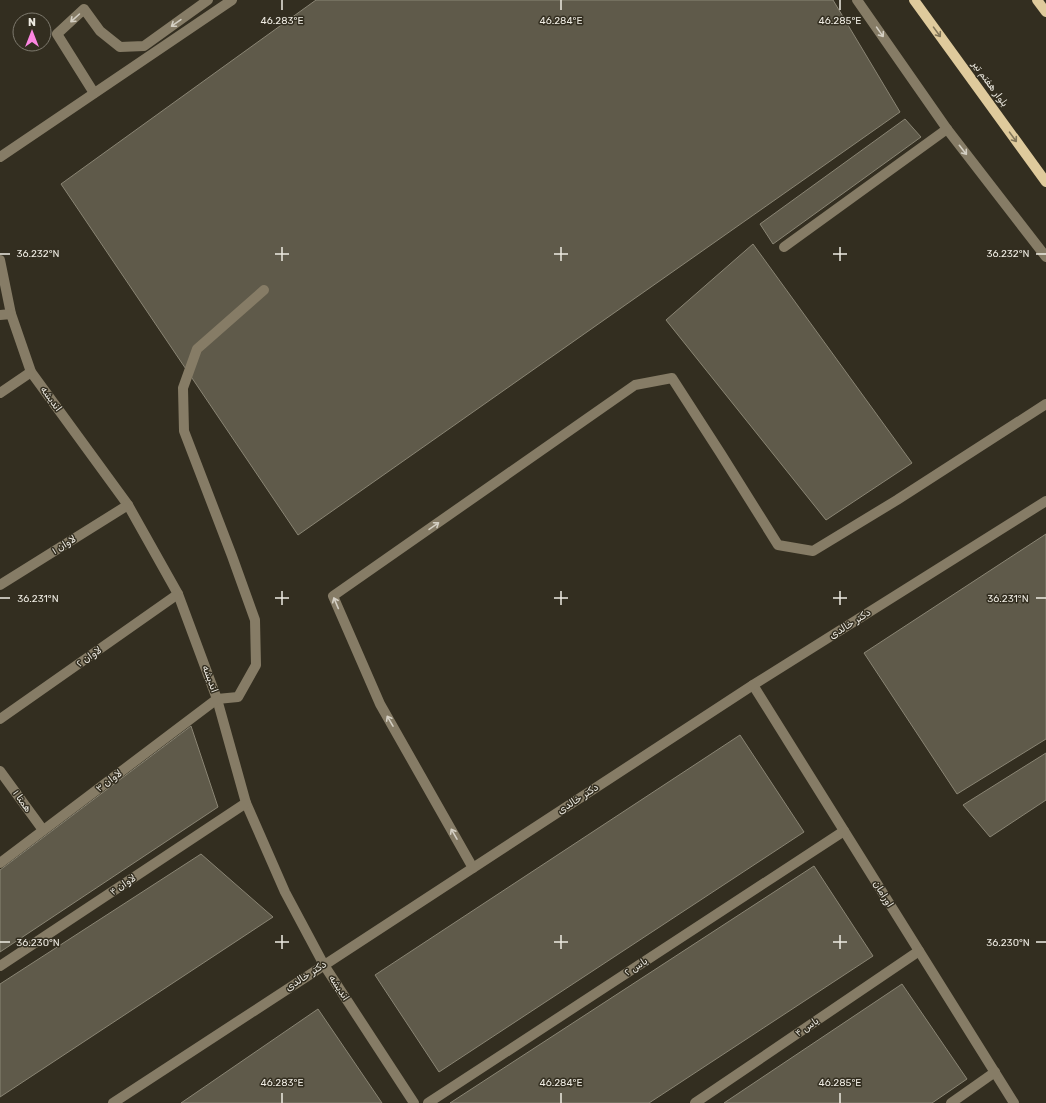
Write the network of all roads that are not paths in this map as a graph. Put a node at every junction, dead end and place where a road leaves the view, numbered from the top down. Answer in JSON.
{"nodes":[{"id":1,"x":208,"y":0,"type":"edge"},
{"id":2,"x":232,"y":0,"type":"edge"},
{"id":3,"x":858,"y":0,"type":"edge"},
{"id":4,"x":914,"y":0,"type":"edge"},
{"id":5,"x":1037,"y":0,"type":"edge"},
{"id":6,"x":1046,"y":12,"type":"edge"},
{"id":7,"x":94,"y":93,"type":"junction"},
{"id":8,"x":947,"y":129,"type":"junction"},
{"id":9,"x":0,"y":157,"type":"edge"},
{"id":10,"x":1046,"y":182,"type":"edge"},
{"id":11,"x":784,"y":247,"type":"dead end"},
{"id":12,"x":1046,"y":257,"type":"edge"},
{"id":13,"x":0,"y":260,"type":"edge"},
{"id":14,"x":264,"y":290,"type":"dead end"},
{"id":15,"x":11,"y":314,"type":"junction"},
{"id":16,"x":0,"y":315,"type":"edge"},
{"id":17,"x":31,"y":372,"type":"junction"},
{"id":18,"x":0,"y":393,"type":"edge"},
{"id":19,"x":1046,"y":404,"type":"edge"},
{"id":20,"x":1046,"y":501,"type":"edge"},
{"id":21,"x":128,"y":505,"type":"junction"},
{"id":22,"x":0,"y":585,"type":"edge"},
{"id":23,"x":178,"y":594,"type":"junction"},
{"id":24,"x":753,"y":685,"type":"junction"},
{"id":25,"x":218,"y":699,"type":"junction"},
{"id":26,"x":0,"y":719,"type":"edge"},
{"id":27,"x":0,"y":770,"type":"edge"},
{"id":28,"x":246,"y":803,"type":"junction"},
{"id":29,"x":43,"y":830,"type":"junction"},
{"id":30,"x":844,"y":831,"type":"junction"},
{"id":31,"x":0,"y":863,"type":"edge"},
{"id":32,"x":473,"y":868,"type":"junction"},
{"id":33,"x":919,"y":951,"type":"junction"},
{"id":34,"x":324,"y":965,"type":"junction"},
{"id":35,"x":0,"y":966,"type":"edge"},
{"id":36,"x":995,"y":1072,"type":"junction"},
{"id":37,"x":113,"y":1103,"type":"edge"},
{"id":38,"x":414,"y":1103,"type":"edge"},
{"id":39,"x":428,"y":1103,"type":"edge"},
{"id":40,"x":695,"y":1103,"type":"edge"},
{"id":41,"x":951,"y":1103,"type":"edge"},
{"id":42,"x":1014,"y":1103,"type":"edge"}],
"edges":[{"from":1,"to":7,"type":"street","one_way":true},
{"from":2,"to":7,"type":"street"},
{"from":3,"to":8,"type":"street","one_way":true},
{"from":4,"to":10,"type":"main road","name":"بلوار هفتم تیر","one_way":true},
{"from":5,"to":6,"type":"main road"},
{"from":7,"to":9,"type":"street"},
{"from":8,"to":11,"type":"street"},
{"from":8,"to":12,"type":"street","one_way":true},
{"from":13,"to":15,"type":"street","name":"اندیشه"},
{"from":14,"to":25,"type":"street"},
{"from":15,"to":16,"type":"street"},
{"from":15,"to":17,"type":"street","name":"اندیشه"},
{"from":17,"to":18,"type":"street"},
{"from":17,"to":21,"type":"street","name":"اندیشه"},
{"from":32,"to":19,"type":"street","one_way":true},
{"from":20,"to":24,"type":"street","name":"دکتر خالدی"},
{"from":21,"to":22,"type":"street","name":"لاوان ۱"},
{"from":21,"to":23,"type":"street","name":"اندیشه"},
{"from":23,"to":25,"type":"street","name":"اندیشه"},
{"from":23,"to":26,"type":"street","name":"لاوان ۲"},
{"from":24,"to":30,"type":"street","name":"اورامان"},
{"from":24,"to":32,"type":"street","name":"دکتر خالدی"},
{"from":25,"to":28,"type":"street","name":"اندیشه"},
{"from":25,"to":29,"type":"street","name":"لاوان ۳"},
{"from":27,"to":29,"type":"street","name":"همتا ۱"},
{"from":28,"to":34,"type":"street","name":"اندیشه"},
{"from":28,"to":35,"type":"street","name":"لاوان ۴"},
{"from":29,"to":31,"type":"street","name":"لاوان ۳"},
{"from":30,"to":33,"type":"street","name":"اورامان"},
{"from":30,"to":39,"type":"street","name":"یاس ۲"},
{"from":32,"to":34,"type":"street","name":"دکتر خالدی"},
{"from":33,"to":36,"type":"street","name":"اورامان"},
{"from":33,"to":40,"type":"street","name":"یاس ۴"},
{"from":34,"to":37,"type":"street","name":"دکتر خالدی"},
{"from":34,"to":38,"type":"street","name":"اندیشه"},
{"from":36,"to":41,"type":"street"},
{"from":36,"to":42,"type":"street","name":"اورامان"}]}
